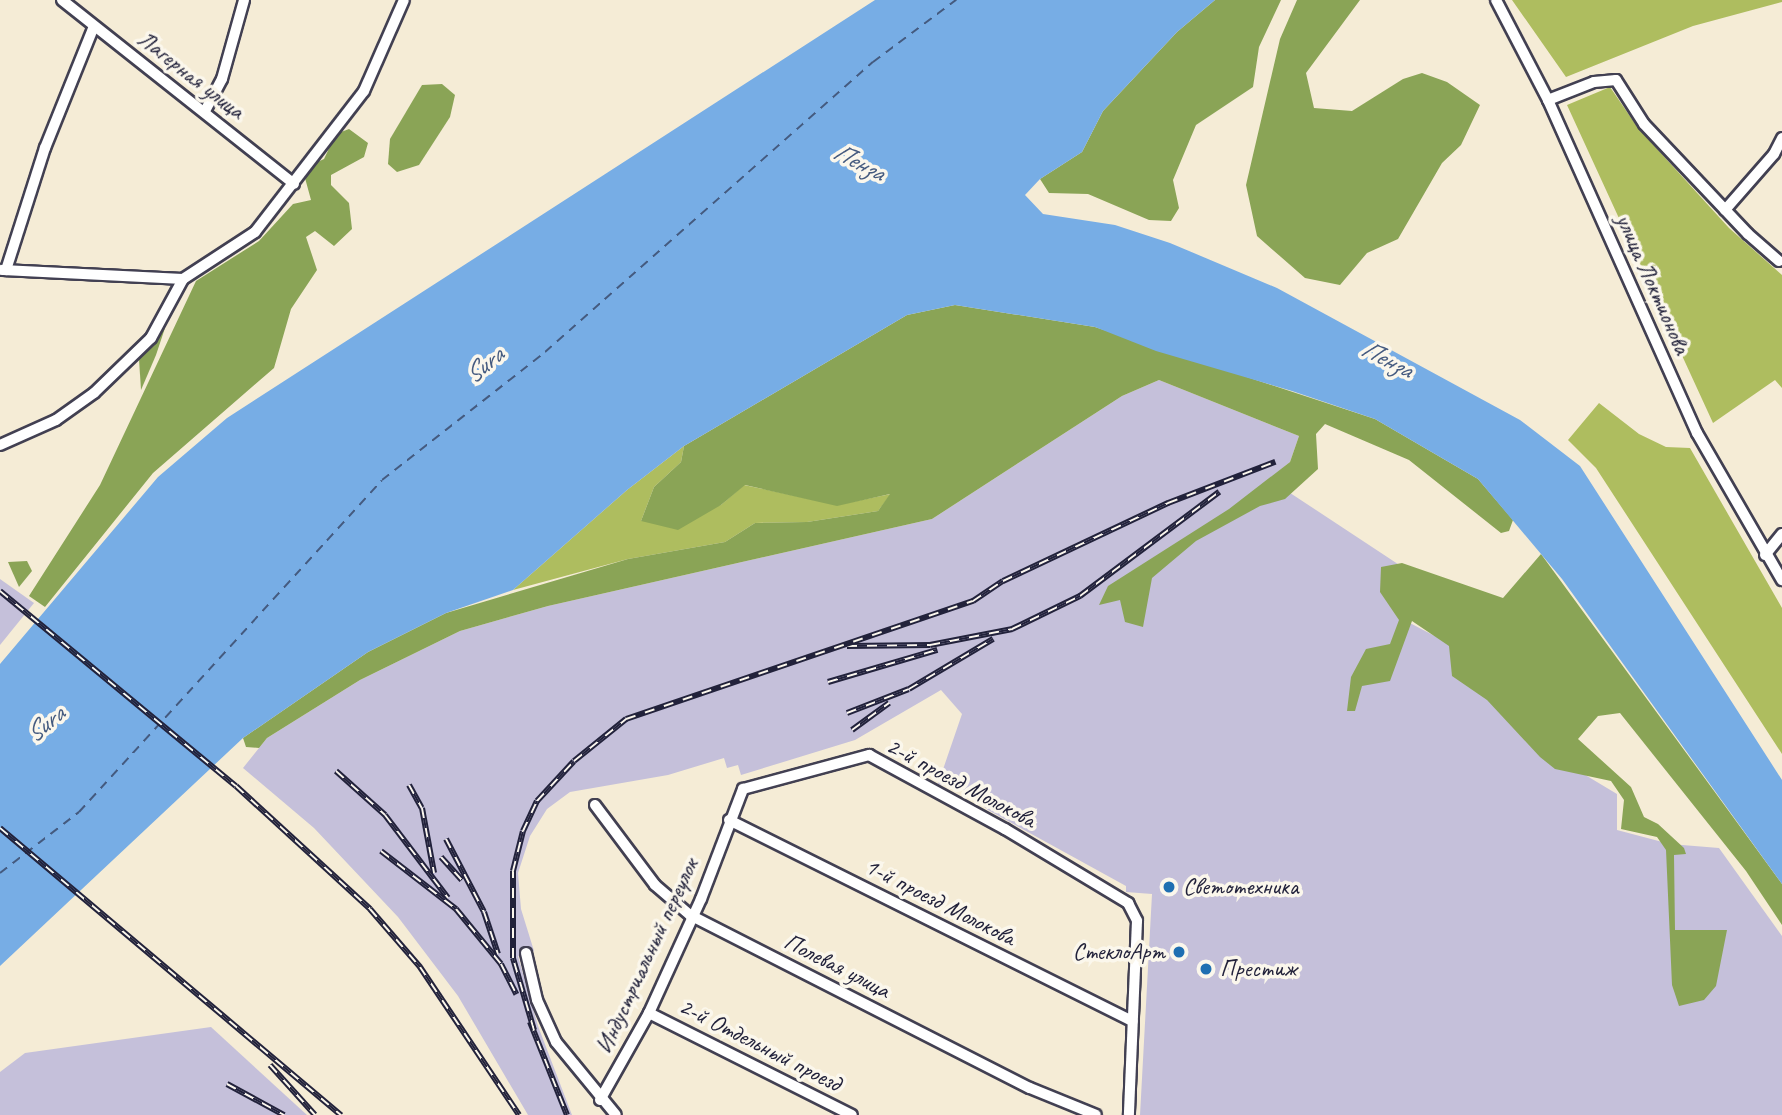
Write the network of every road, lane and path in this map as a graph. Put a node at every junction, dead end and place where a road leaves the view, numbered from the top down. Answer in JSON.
{"nodes":[{"id":1,"x":62,"y":0,"type":"edge"},
{"id":2,"x":244,"y":0,"type":"edge"},
{"id":3,"x":404,"y":0,"type":"edge"},
{"id":4,"x":1496,"y":0,"type":"edge"},
{"id":5,"x":94,"y":26,"type":"junction"},
{"id":6,"x":1548,"y":100,"type":"junction"},
{"id":7,"x":205,"y":111,"type":"junction"},
{"id":8,"x":1782,"y":138,"type":"edge"},
{"id":9,"x":294,"y":184,"type":"junction"},
{"id":10,"x":1725,"y":210,"type":"junction"},
{"id":11,"x":1779,"y":261,"type":"dead end"},
{"id":12,"x":3,"y":270,"type":"edge"},
{"id":13,"x":183,"y":279,"type":"junction"},
{"id":14,"x":0,"y":444,"type":"edge"},
{"id":15,"x":1782,"y":534,"type":"edge"},
{"id":16,"x":1765,"y":555,"type":"junction"},
{"id":17,"x":1782,"y":580,"type":"edge"},
{"id":18,"x":743,"y":789,"type":"joint"},
{"id":19,"x":595,"y":806,"type":"dead end"},
{"id":20,"x":729,"y":820,"type":"junction"},
{"id":21,"x":690,"y":915,"type":"junction"},
{"id":22,"x":526,"y":953,"type":"dead end"},
{"id":23,"x":649,"y":1013,"type":"junction"},
{"id":24,"x":1133,"y":1021,"type":"junction"},
{"id":25,"x":600,"y":1100,"type":"junction"},
{"id":26,"x":616,"y":1115,"type":"edge"},
{"id":27,"x":852,"y":1115,"type":"edge"},
{"id":28,"x":1096,"y":1115,"type":"edge"},
{"id":29,"x":1129,"y":1115,"type":"edge"}],
"edges":[{"from":1,"to":5,"type":"street","name":"Лагерная улица"},
{"from":2,"to":7,"type":"street"},
{"from":3,"to":9,"type":"street"},
{"from":4,"to":6,"type":"street","name":"улица Локтионова"},
{"from":5,"to":7,"type":"street","name":"Лагерная улица"},
{"from":5,"to":12,"type":"street"},
{"from":6,"to":10,"type":"street"},
{"from":6,"to":16,"type":"street","name":"улица Локтионова"},
{"from":7,"to":9,"type":"street","name":"Лагерная улица"},
{"from":8,"to":10,"type":"street"},
{"from":9,"to":13,"type":"street"},
{"from":10,"to":11,"type":"street"},
{"from":12,"to":13,"type":"street"},
{"from":13,"to":14,"type":"street"},
{"from":15,"to":16,"type":"street"},
{"from":16,"to":17,"type":"street","name":"улица Локтионова"},
{"from":18,"to":20,"type":"street","name":"Индустриальный переулок"},
{"from":18,"to":24,"type":"street","name":"2-й проезд Молокова"},
{"from":19,"to":21,"type":"street","name":"Полевая улица"},
{"from":20,"to":21,"type":"street","name":"Индустриальный переулок"},
{"from":20,"to":24,"type":"street","name":"1-й проезд Молокова"},
{"from":21,"to":23,"type":"street","name":"Индустриальный переулок"},
{"from":21,"to":28,"type":"street","name":"Полевая улица"},
{"from":22,"to":25,"type":"street"},
{"from":23,"to":25,"type":"street","name":"Индустриальный переулок"},
{"from":23,"to":27,"type":"street","name":"2-й Отдельный проезд"},
{"from":24,"to":29,"type":"street"},
{"from":25,"to":26,"type":"street"}]}
